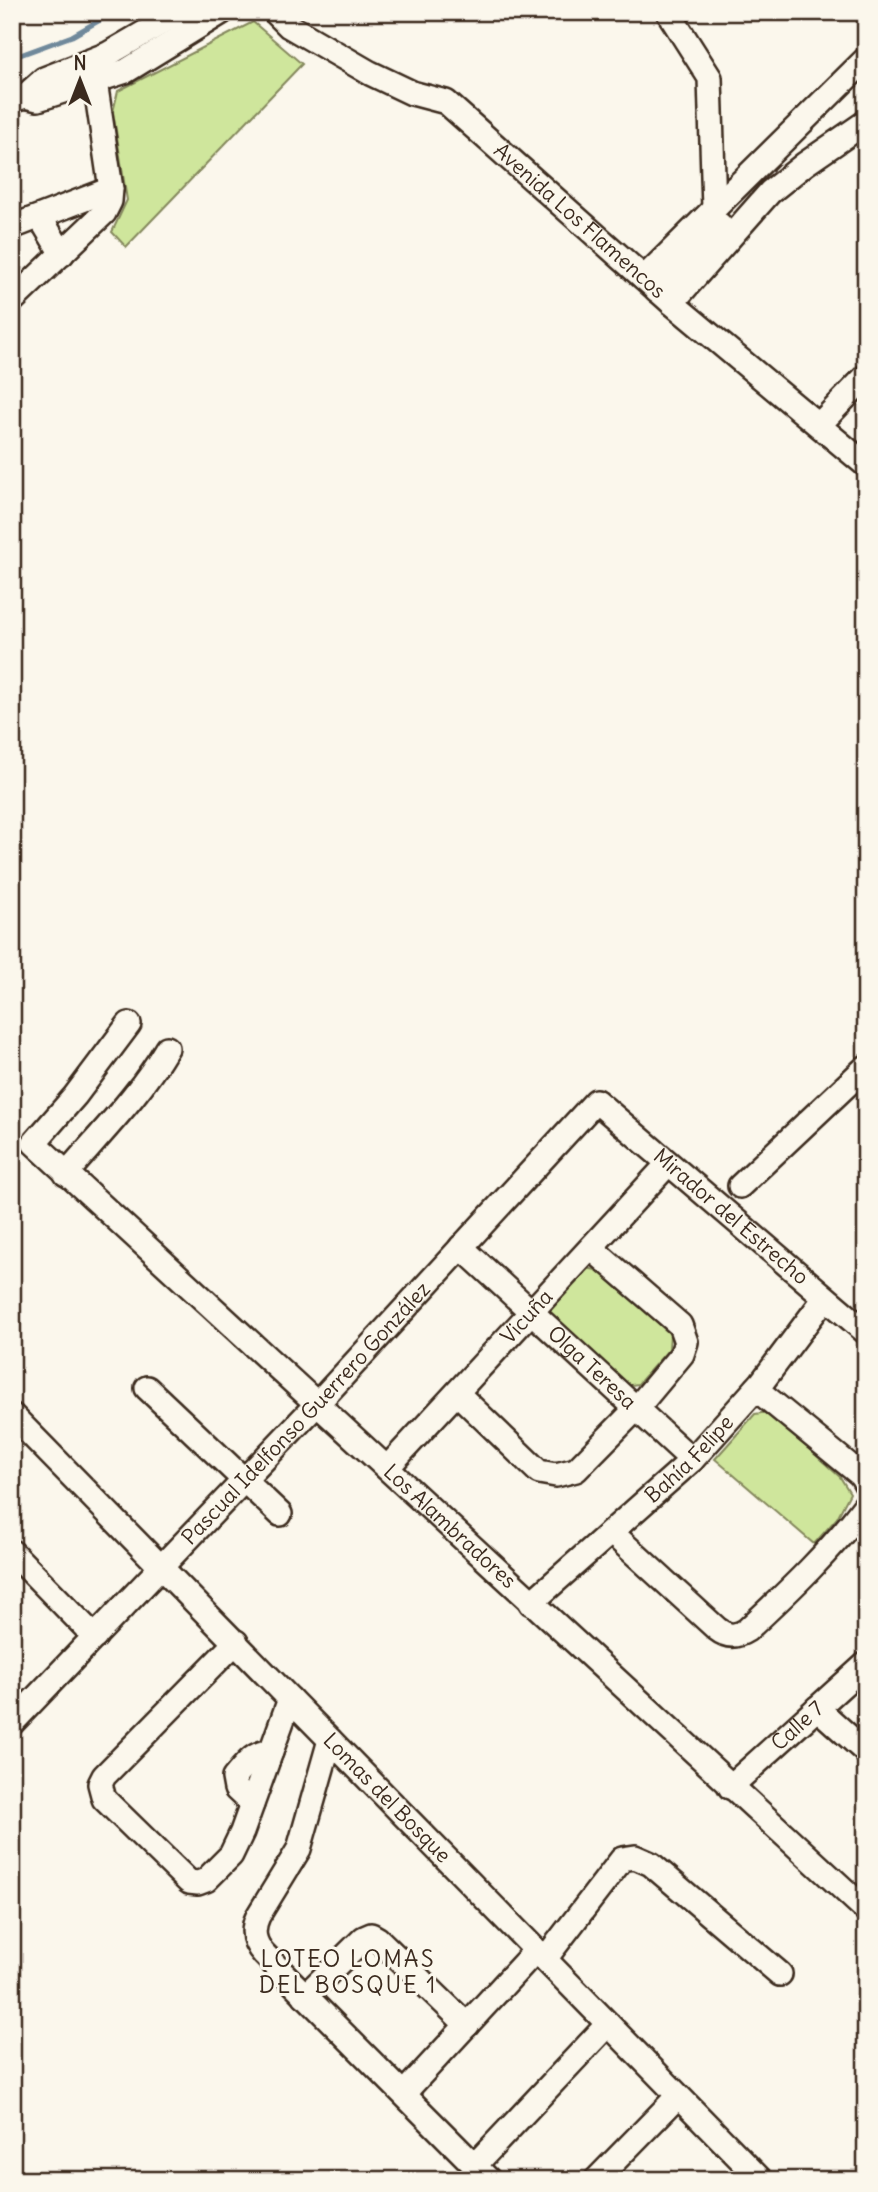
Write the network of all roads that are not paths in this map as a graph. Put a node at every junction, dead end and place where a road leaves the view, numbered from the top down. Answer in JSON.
{"nodes":[{"id":1,"x":180,"y":12,"type":"edge"},
{"id":2,"x":222,"y":12,"type":"edge"},
{"id":3,"x":275,"y":12,"type":"edge"},
{"id":4,"x":668,"y":12,"type":"edge"},
{"id":5,"x":866,"y":58,"type":"edge"},
{"id":6,"x":92,"y":72,"type":"junction"},
{"id":7,"x":866,"y":79,"type":"edge"},
{"id":8,"x":19,"y":98,"type":"edge"},
{"id":9,"x":866,"y":122,"type":"edge"},
{"id":10,"x":111,"y":190,"type":"junction"},
{"id":11,"x":714,"y":209,"type":"junction"},
{"id":12,"x":40,"y":217,"type":"junction"},
{"id":13,"x":12,"y":227,"type":"edge"},
{"id":14,"x":62,"y":254,"type":"junction"},
{"id":15,"x":658,"y":290,"type":"junction"},
{"id":16,"x":12,"y":301,"type":"edge"},
{"id":17,"x":866,"y":376,"type":"edge"},
{"id":18,"x":819,"y":425,"type":"junction"},
{"id":19,"x":866,"y":465,"type":"edge"},
{"id":20,"x":129,"y":1024,"type":"dead end"},
{"id":21,"x":167,"y":1048,"type":"dead end"},
{"id":22,"x":866,"y":1067,"type":"edge"},
{"id":23,"x":596,"y":1101,"type":"joint"},
{"id":24,"x":668,"y":1164,"type":"junction"},
{"id":25,"x":66,"y":1174,"type":"junction"},
{"id":26,"x":740,"y":1186,"type":"dead end"},
{"id":27,"x":461,"y":1247,"type":"junction"},
{"id":28,"x":591,"y":1248,"type":"junction"},
{"id":29,"x":825,"y":1298,"type":"junction"},
{"id":30,"x":531,"y":1312,"type":"junction"},
{"id":31,"x":866,"y":1332,"type":"edge"},
{"id":32,"x":147,"y":1388,"type":"dead end"},
{"id":33,"x":756,"y":1389,"type":"junction"},
{"id":34,"x":457,"y":1393,"type":"junction"},
{"id":35,"x":316,"y":1405,"type":"junction"},
{"id":36,"x":636,"y":1409,"type":"junction"},
{"id":37,"x":12,"y":1415,"type":"edge"},
{"id":38,"x":692,"y":1460,"type":"junction"},
{"id":39,"x":387,"y":1468,"type":"junction"},
{"id":40,"x":244,"y":1479,"type":"junction"},
{"id":41,"x":866,"y":1483,"type":"edge"},
{"id":42,"x":866,"y":1504,"type":"edge"},
{"id":43,"x":281,"y":1514,"type":"dead end"},
{"id":44,"x":612,"y":1533,"type":"junction"},
{"id":45,"x":12,"y":1552,"type":"edge"},
{"id":46,"x":162,"y":1567,"type":"junction"},
{"id":47,"x":531,"y":1603,"type":"junction"},
{"id":48,"x":95,"y":1637,"type":"junction"},
{"id":49,"x":236,"y":1642,"type":"junction"},
{"id":50,"x":866,"y":1664,"type":"edge"},
{"id":51,"x":290,"y":1699,"type":"junction"},
{"id":52,"x":817,"y":1707,"type":"junction"},
{"id":53,"x":17,"y":1708,"type":"edge"},
{"id":54,"x":330,"y":1740,"type":"junction"},
{"id":55,"x":866,"y":1752,"type":"edge"},
{"id":56,"x":730,"y":1787,"type":"junction"},
{"id":57,"x":861,"y":1898,"type":"edge"},
{"id":58,"x":540,"y":1954,"type":"junction"},
{"id":59,"x":780,"y":1975,"type":"dead end"},
{"id":60,"x":306,"y":1996,"type":"junction"},
{"id":61,"x":608,"y":2024,"type":"junction"},
{"id":62,"x":467,"y":2025,"type":"junction"},
{"id":63,"x":404,"y":2093,"type":"junction"},
{"id":64,"x":678,"y":2096,"type":"junction"},
{"id":65,"x":482,"y":2173,"type":"edge"},
{"id":66,"x":596,"y":2180,"type":"edge"},
{"id":67,"x":761,"y":2180,"type":"edge"}],
"edges":[{"from":1,"to":6,"type":"street"},
{"from":2,"to":6,"type":"street"},
{"from":3,"to":15,"type":"street","name":"Avenida Los Flamencos"},
{"from":4,"to":11,"type":"street"},
{"from":5,"to":11,"type":"street"},
{"from":6,"to":8,"type":"street"},
{"from":6,"to":10,"type":"street"},
{"from":7,"to":15,"type":"street"},
{"from":9,"to":15,"type":"street"},
{"from":10,"to":12,"type":"street"},
{"from":10,"to":14,"type":"street"},
{"from":11,"to":15,"type":"street"},
{"from":12,"to":13,"type":"street"},
{"from":12,"to":14,"type":"street"},
{"from":14,"to":16,"type":"street"},
{"from":15,"to":18,"type":"street","name":"Avenida Los Flamencos"},
{"from":17,"to":18,"type":"street"},
{"from":18,"to":19,"type":"street","name":"Avenida Los Flamencos"},
{"from":20,"to":25,"type":"street","name":"Los Alambradores"},
{"from":21,"to":25,"type":"street"},
{"from":22,"to":26,"type":"street"},
{"from":23,"to":24,"type":"street","name":"Mirador del Estrecho"},
{"from":23,"to":27,"type":"street","name":"Pascual Idelfonso Guerrero González"},
{"from":24,"to":28,"type":"street","name":"Vicuña"},
{"from":24,"to":29,"type":"street","name":"Mirador del Estrecho"},
{"from":25,"to":35,"type":"street","name":"Los Alambradores"},
{"from":27,"to":30,"type":"street","name":"Olga Teresa"},
{"from":27,"to":35,"type":"street","name":"Pascual Idelfonso Guerrero González"},
{"from":28,"to":30,"type":"street","name":"Vicuña"},
{"from":28,"to":36,"type":"street"},
{"from":29,"to":31,"type":"street","name":"Mirador del Estrecho"},
{"from":29,"to":33,"type":"street","name":"Bahía Felipe"},
{"from":30,"to":34,"type":"street","name":"Vicuña"},
{"from":30,"to":36,"type":"street","name":"Olga Teresa"},
{"from":32,"to":40,"type":"street"},
{"from":33,"to":38,"type":"street","name":"Bahía Felipe"},
{"from":33,"to":41,"type":"street"},
{"from":34,"to":36,"type":"street"},
{"from":34,"to":39,"type":"street","name":"Vicuña"},
{"from":35,"to":39,"type":"street","name":"Los Alambradores"},
{"from":35,"to":40,"type":"street","name":"Pascual Idelfonso Guerrero González"},
{"from":36,"to":38,"type":"street","name":"Olga Teresa"},
{"from":37,"to":46,"type":"street","name":"Lomas del Bosque"},
{"from":38,"to":44,"type":"street","name":"Bahía Felipe"},
{"from":39,"to":47,"type":"street","name":"Los Alambradores"},
{"from":40,"to":43,"type":"street"},
{"from":40,"to":46,"type":"street","name":"Pascual Idelfonso Guerrero González"},
{"from":42,"to":44,"type":"street"},
{"from":44,"to":47,"type":"street","name":"Bahía Felipe"},
{"from":45,"to":48,"type":"street"},
{"from":46,"to":48,"type":"street","name":"Pascual Idelfonso Guerrero González"},
{"from":46,"to":49,"type":"street","name":"Lomas del Bosque"},
{"from":47,"to":56,"type":"street","name":"Los Alambradores"},
{"from":48,"to":53,"type":"street","name":"Pascual Idelfonso Guerrero González"},
{"from":49,"to":51,"type":"street","name":"Lomas del Bosque"},
{"from":49,"to":51,"type":"street"},
{"from":50,"to":52,"type":"street","name":"Calle 7"},
{"from":51,"to":54,"type":"street","name":"Lomas del Bosque"},
{"from":52,"to":55,"type":"street"},
{"from":52,"to":56,"type":"street","name":"Calle 7"},
{"from":54,"to":58,"type":"street","name":"Lomas del Bosque"},
{"from":54,"to":60,"type":"street"},
{"from":56,"to":57,"type":"street","name":"Los Alambradores"},
{"from":58,"to":59,"type":"street"},
{"from":58,"to":61,"type":"street","name":"Lomas del Bosque"},
{"from":58,"to":62,"type":"street"},
{"from":60,"to":62,"type":"street"},
{"from":60,"to":63,"type":"street"},
{"from":61,"to":64,"type":"street","name":"Lomas del Bosque"},
{"from":61,"to":65,"type":"street"},
{"from":62,"to":63,"type":"street"},
{"from":63,"to":65,"type":"street"},
{"from":64,"to":66,"type":"street"},
{"from":64,"to":67,"type":"street","name":"Lomas del Bosque"}]}
